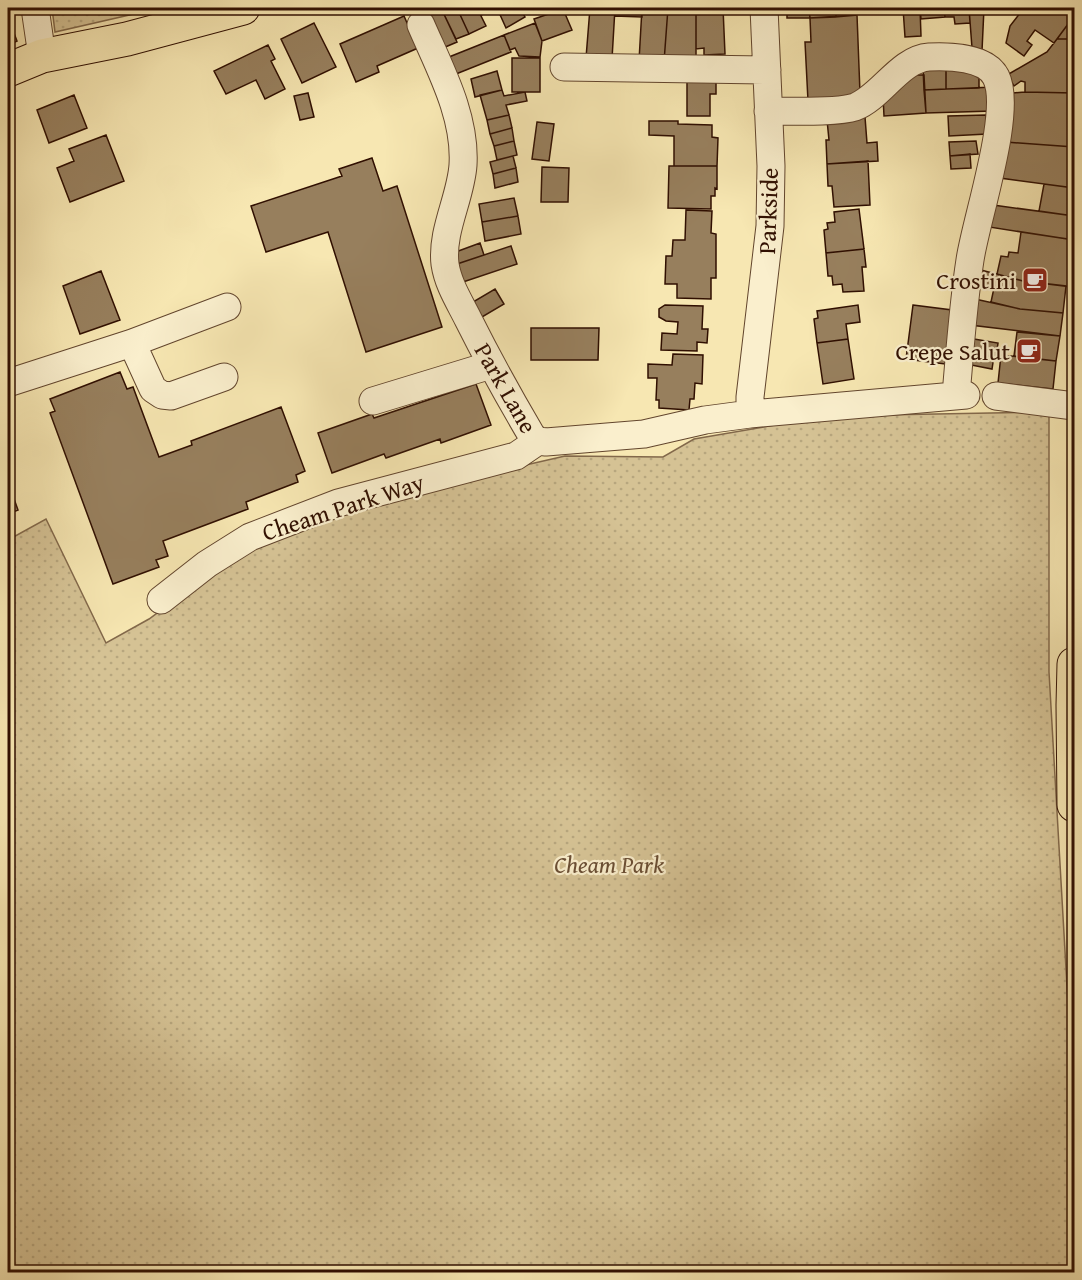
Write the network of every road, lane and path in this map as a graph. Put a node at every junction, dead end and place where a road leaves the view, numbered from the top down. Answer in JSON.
{"nodes":[{"id":1,"x":35,"y":8,"type":"edge"},
{"id":2,"x":243,"y":8,"type":"edge"},
{"id":3,"x":764,"y":8,"type":"edge"},
{"id":4,"x":421,"y":25,"type":"dead end"},
{"id":5,"x":42,"y":56,"type":"junction"},
{"id":6,"x":564,"y":67,"type":"dead end"},
{"id":7,"x":8,"y":70,"type":"edge"},
{"id":8,"x":767,"y":70,"type":"junction"},
{"id":9,"x":768,"y":111,"type":"junction"},
{"id":10,"x":227,"y":307,"type":"dead end"},
{"id":11,"x":132,"y":343,"type":"junction"},
{"id":12,"x":491,"y":365,"type":"junction"},
{"id":13,"x":224,"y":376,"type":"dead end"},
{"id":14,"x":8,"y":383,"type":"edge"},
{"id":15,"x":996,"y":396,"type":"dead end"},
{"id":16,"x":373,"y":401,"type":"dead end"},
{"id":17,"x":1074,"y":406,"type":"edge"},
{"id":18,"x":750,"y":414,"type":"junction"},
{"id":19,"x":538,"y":441,"type":"junction"},
{"id":20,"x":162,"y":600,"type":"dead end"},
{"id":21,"x":1074,"y":664,"type":"edge"},
{"id":22,"x":1074,"y":806,"type":"edge"}],
"edges":[{"from":1,"to":5,"type":"street"},
{"from":2,"to":5,"type":"main road"},
{"from":3,"to":8,"type":"street","name":"Parkside"},
{"from":4,"to":12,"type":"street","name":"Park Lane"},
{"from":5,"to":7,"type":"main road"},
{"from":6,"to":8,"type":"street"},
{"from":8,"to":9,"type":"street","name":"Parkside"},
{"from":9,"to":18,"type":"street","name":"Parkside"},
{"from":9,"to":18,"type":"street","name":"Park Lane"},
{"from":10,"to":11,"type":"street"},
{"from":11,"to":13,"type":"street"},
{"from":11,"to":14,"type":"street"},
{"from":12,"to":16,"type":"street"},
{"from":12,"to":19,"type":"street","name":"Park Lane"},
{"from":15,"to":17,"type":"street"},
{"from":18,"to":19,"type":"street","name":"Park Lane"},
{"from":19,"to":20,"type":"street","name":"Cheam Park Way"},
{"from":21,"to":22,"type":"main road"}]}
